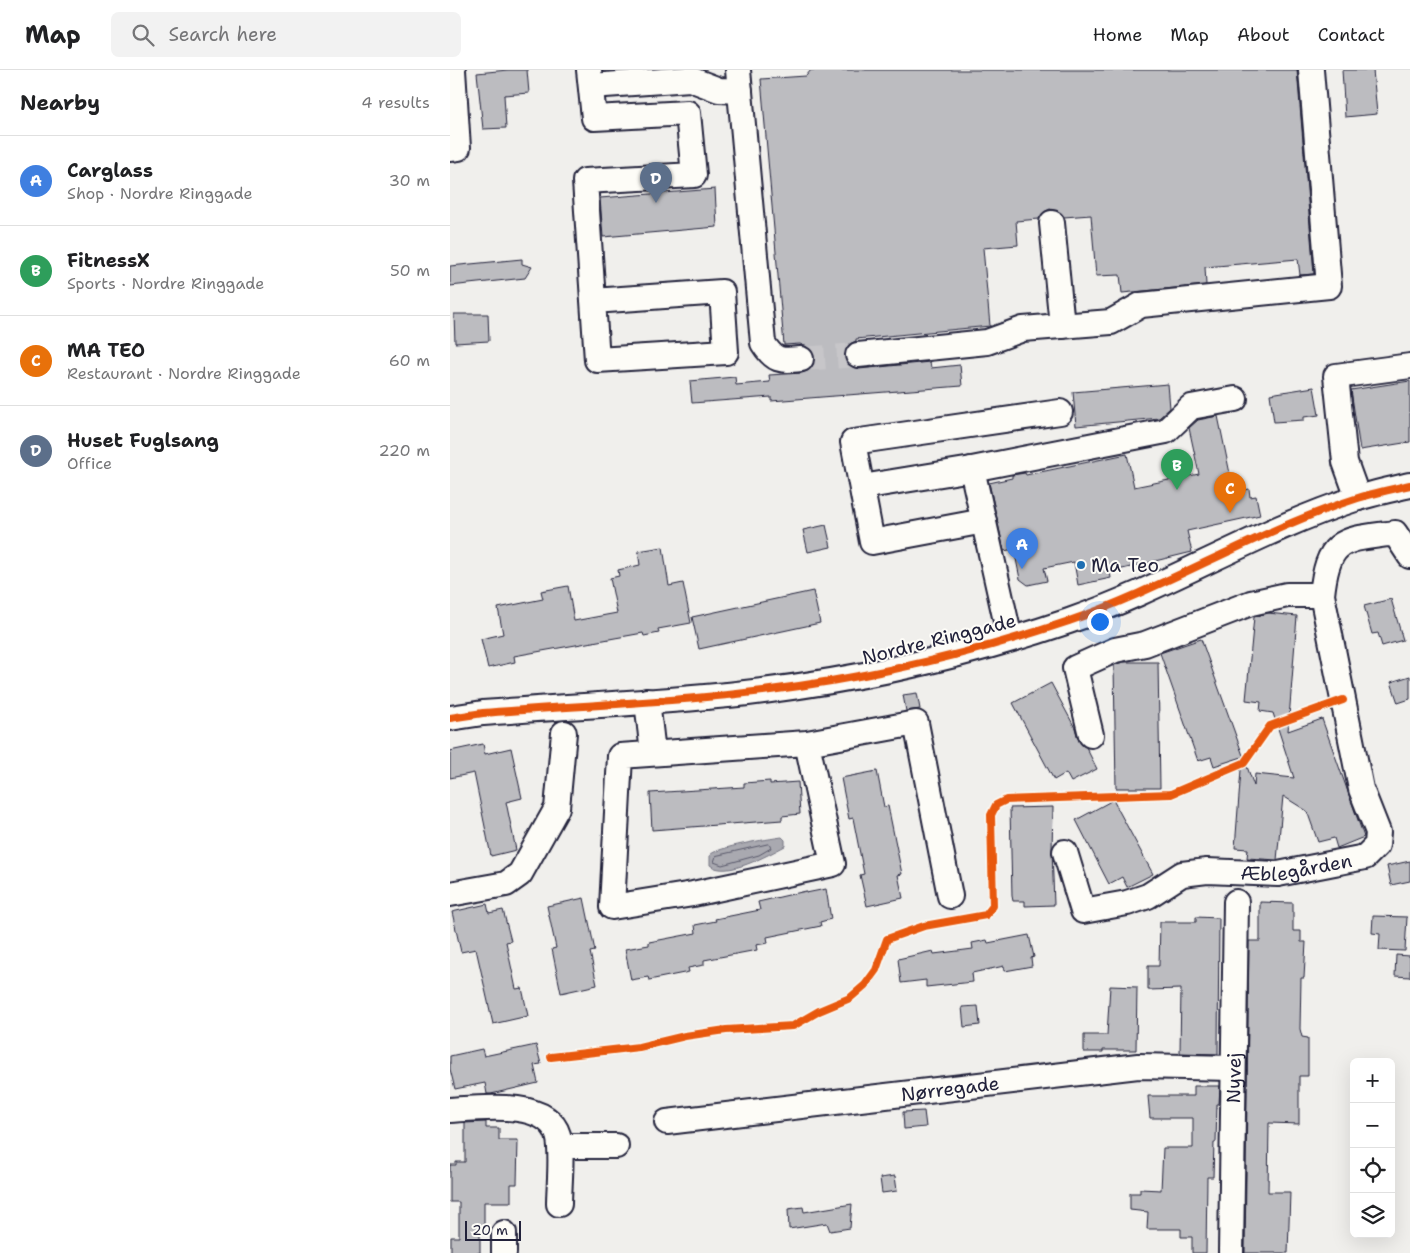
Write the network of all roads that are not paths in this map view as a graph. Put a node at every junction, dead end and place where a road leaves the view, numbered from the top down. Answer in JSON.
{"nodes":[{"id":1,"x":453,"y":70,"type":"edge"},
{"id":2,"x":1311,"y":70,"type":"edge"},
{"id":3,"x":590,"y":78,"type":"edge"},
{"id":4,"x":739,"y":80,"type":"edge"},
{"id":5,"x":450,"y":149,"type":"edge"},
{"id":6,"x":1052,"y":223,"type":"dead end"},
{"id":7,"x":593,"y":300,"type":"junction"},
{"id":8,"x":1062,"y":326,"type":"junction"},
{"id":9,"x":858,"y":355,"type":"tunnel mouth"},
{"id":10,"x":801,"y":359,"type":"tunnel mouth"},
{"id":11,"x":1410,"y":366,"type":"edge"},
{"id":12,"x":1235,"y":399,"type":"dead end"},
{"id":13,"x":1060,"y":412,"type":"dead end"},
{"id":14,"x":972,"y":469,"type":"junction"},
{"id":15,"x":1410,"y":485,"type":"edge"},
{"id":16,"x":862,"y":487,"type":"junction"},
{"id":17,"x":1358,"y":498,"type":"junction"},
{"id":18,"x":984,"y":521,"type":"junction"},
{"id":19,"x":1410,"y":556,"type":"edge"},
{"id":20,"x":1322,"y":595,"type":"junction"},
{"id":21,"x":1010,"y":639,"type":"junction"},
{"id":22,"x":647,"y":701,"type":"junction"},
{"id":23,"x":450,"y":718,"type":"edge"},
{"id":24,"x":564,"y":733,"type":"dead end"},
{"id":25,"x":1091,"y":735,"type":"dead end"},
{"id":26,"x":807,"y":742,"type":"junction"},
{"id":27,"x":654,"y":754,"type":"junction"},
{"id":28,"x":1065,"y":852,"type":"dead end"},
{"id":29,"x":450,"y":894,"type":"edge"},
{"id":30,"x":950,"y":896,"type":"dead end"},
{"id":31,"x":1236,"y":902,"type":"dead end"},
{"id":32,"x":1233,"y":1068,"type":"junction"},
{"id":33,"x":450,"y":1110,"type":"edge"},
{"id":34,"x":667,"y":1122,"type":"dead end"},
{"id":35,"x":560,"y":1146,"type":"junction"},
{"id":36,"x":616,"y":1146,"type":"dead end"},
{"id":37,"x":559,"y":1204,"type":"dead end"},
{"id":38,"x":1231,"y":1253,"type":"edge"}],
"edges":[{"from":1,"to":5,"type":"street"},
{"from":2,"to":8,"type":"street"},
{"from":3,"to":4,"type":"street"},
{"from":3,"to":7,"type":"street"},
{"from":4,"to":10,"type":"street"},
{"from":6,"to":8,"type":"street"},
{"from":7,"to":7,"type":"street"},
{"from":8,"to":9,"type":"street"},
{"from":11,"to":17,"type":"street"},
{"from":12,"to":14,"type":"street"},
{"from":13,"to":16,"type":"street"},
{"from":14,"to":16,"type":"street"},
{"from":14,"to":18,"type":"street"},
{"from":15,"to":17,"type":"street","name":"Nordre Ringgade"},
{"from":16,"to":18,"type":"street"},
{"from":17,"to":21,"type":"street","name":"Nordre Ringgade"},
{"from":18,"to":21,"type":"street"},
{"from":19,"to":20,"type":"street","name":"Æblegården"},
{"from":20,"to":25,"type":"street"},
{"from":20,"to":28,"type":"street","name":"Æblegården"},
{"from":21,"to":22,"type":"street","name":"Nordre Ringgade"},
{"from":22,"to":23,"type":"street","name":"Nordre Ringgade"},
{"from":22,"to":27,"type":"street"},
{"from":24,"to":29,"type":"street"},
{"from":26,"to":27,"type":"street"},
{"from":26,"to":27,"type":"street"},
{"from":26,"to":30,"type":"street"},
{"from":31,"to":32,"type":"street","name":"Nyvej"},
{"from":32,"to":34,"type":"street","name":"Nørregade"},
{"from":32,"to":38,"type":"street","name":"Nyvej"},
{"from":33,"to":35,"type":"street"},
{"from":35,"to":36,"type":"street"},
{"from":35,"to":37,"type":"street"}]}
